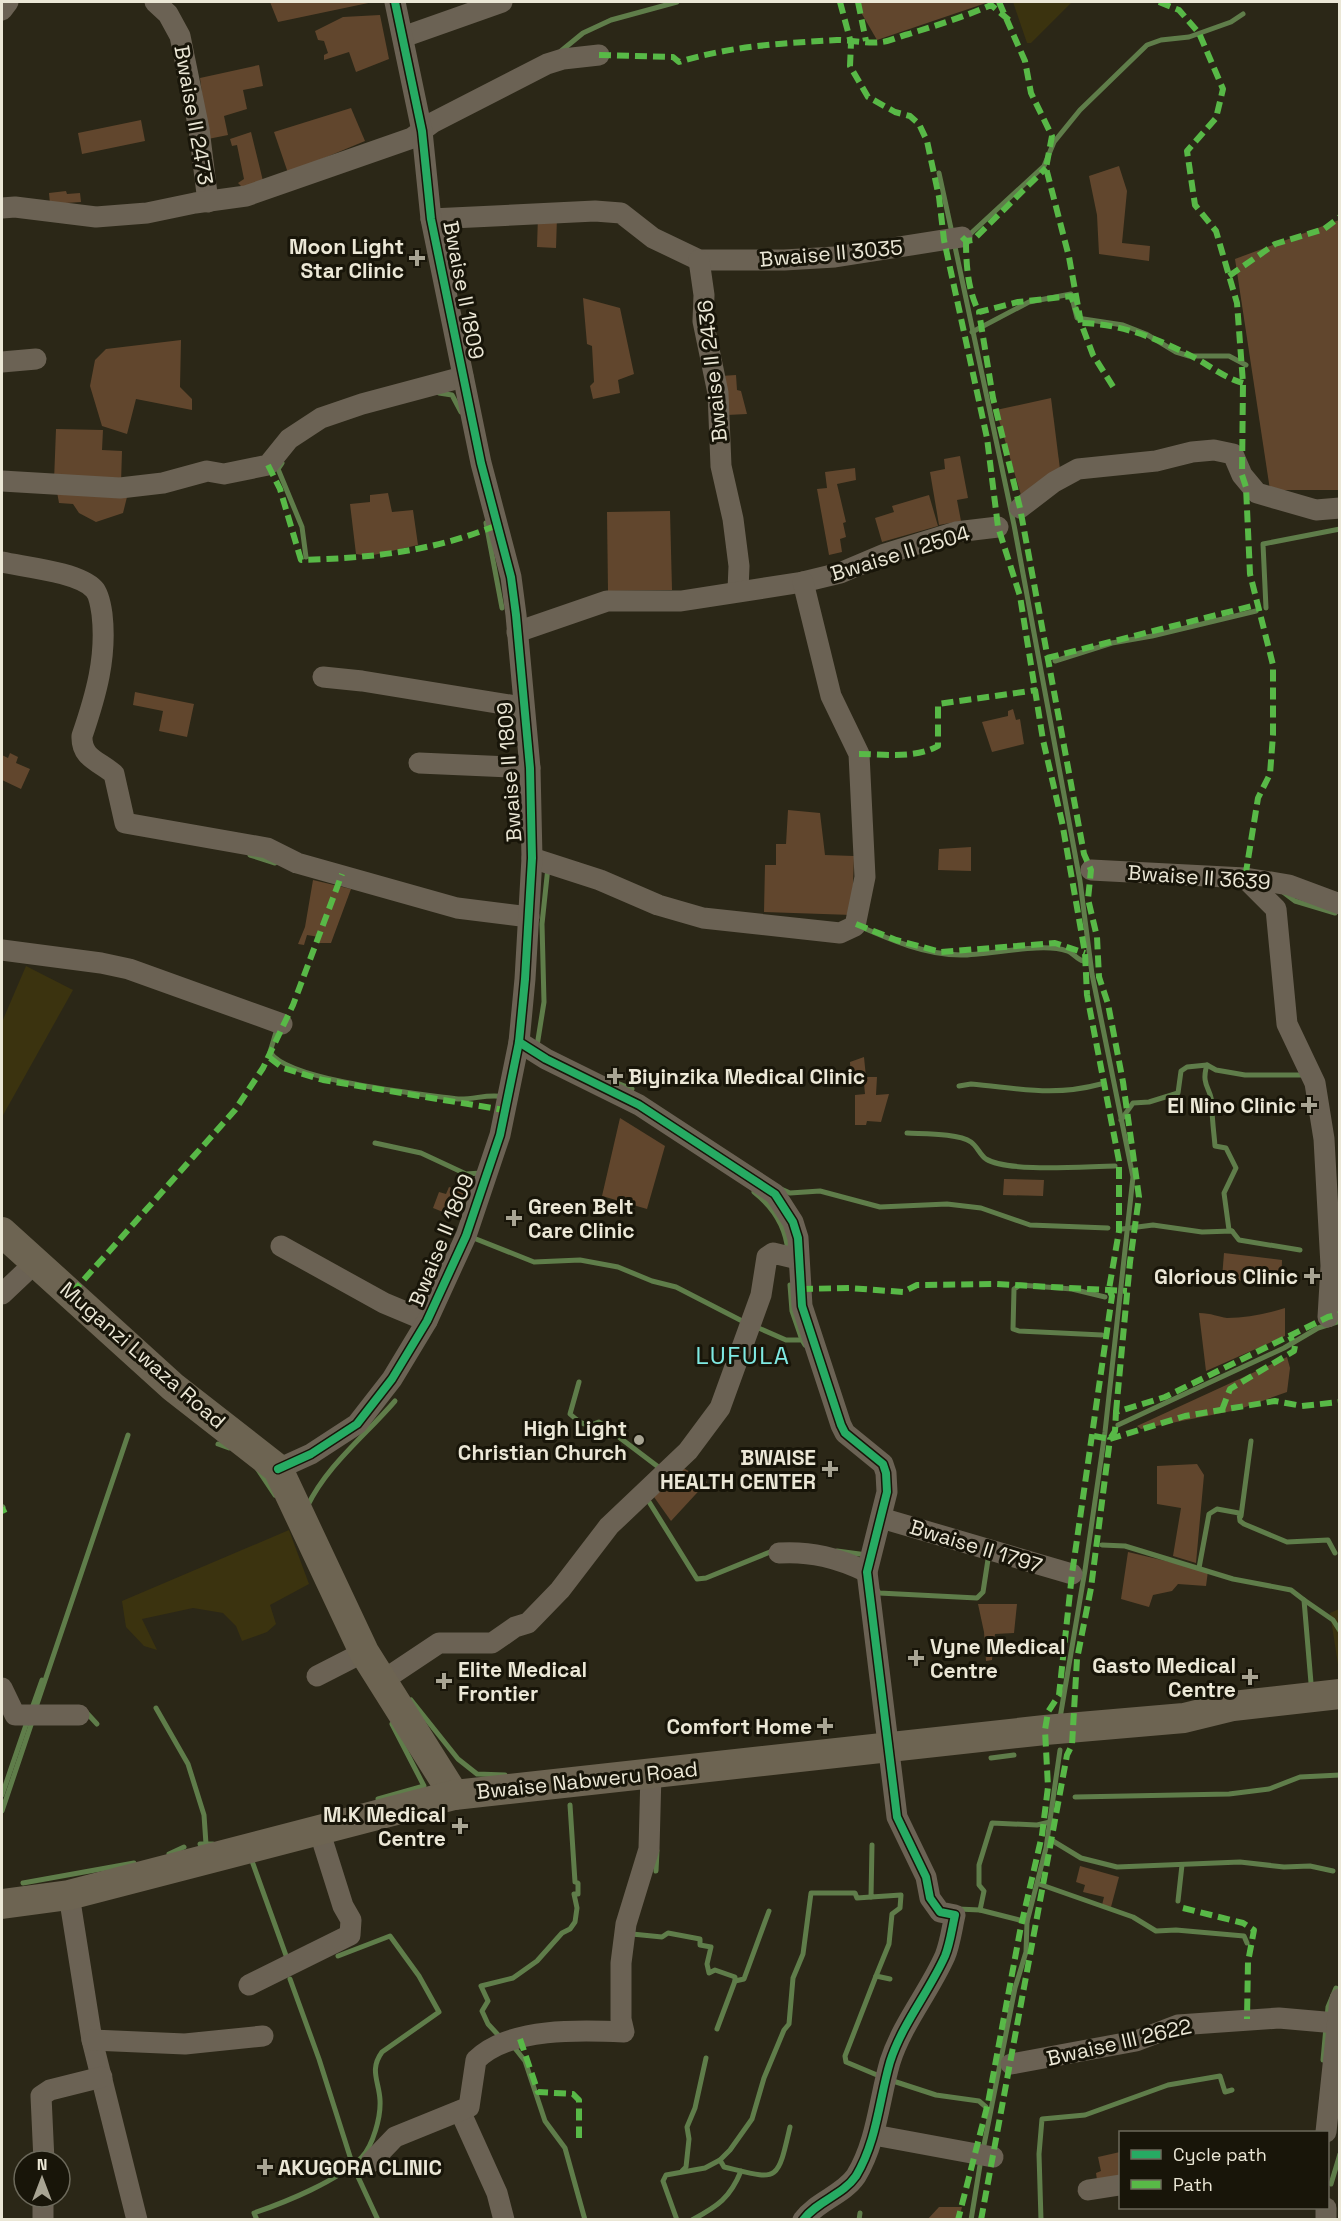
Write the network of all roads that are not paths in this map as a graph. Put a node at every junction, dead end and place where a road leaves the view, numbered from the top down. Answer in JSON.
{"nodes":[{"id":1,"x":8,"y":2,"type":"edge"},
{"id":2,"x":155,"y":2,"type":"edge"},
{"id":3,"x":395,"y":2,"type":"edge"},
{"id":4,"x":502,"y":2,"type":"edge"},
{"id":5,"x":2,"y":10,"type":"edge"},
{"id":6,"x":403,"y":36,"type":"junction"},
{"id":7,"x":599,"y":55,"type":"dead end"},
{"id":8,"x":422,"y":131,"type":"junction"},
{"id":9,"x":208,"y":202,"type":"junction"},
{"id":10,"x":2,"y":208,"type":"edge"},
{"id":11,"x":431,"y":219,"type":"junction"},
{"id":12,"x":953,"y":238,"type":"dead end"},
{"id":13,"x":699,"y":260,"type":"junction"},
{"id":14,"x":36,"y":359,"type":"dead end"},
{"id":15,"x":2,"y":362,"type":"edge"},
{"id":16,"x":463,"y":377,"type":"junction"},
{"id":17,"x":2,"y":481,"type":"edge"},
{"id":18,"x":1020,"y":508,"type":"dead end"},
{"id":19,"x":1340,"y":508,"type":"edge"},
{"id":20,"x":998,"y":527,"type":"dead end"},
{"id":21,"x":2,"y":562,"type":"edge"},
{"id":22,"x":803,"y":582,"type":"junction"},
{"id":23,"x":738,"y":590,"type":"junction"},
{"id":24,"x":517,"y":632,"type":"junction"},
{"id":25,"x":323,"y":677,"type":"dead end"},
{"id":26,"x":522,"y":706,"type":"junction"},
{"id":27,"x":419,"y":763,"type":"dead end"},
{"id":28,"x":530,"y":768,"type":"junction"},
{"id":29,"x":532,"y":858,"type":"junction"},
{"id":30,"x":1091,"y":870,"type":"dead end"},
{"id":31,"x":1245,"y":878,"type":"junction"},
{"id":32,"x":1340,"y":904,"type":"edge"},
{"id":33,"x":529,"y":917,"type":"junction"},
{"id":34,"x":2,"y":950,"type":"edge"},
{"id":35,"x":282,"y":1024,"type":"dead end"},
{"id":36,"x":519,"y":1042,"type":"junction"},
{"id":37,"x":2,"y":1232,"type":"edge"},
{"id":38,"x":281,"y":1246,"type":"dead end"},
{"id":39,"x":798,"y":1259,"type":"junction"},
{"id":40,"x":37,"y":1261,"type":"junction"},
{"id":41,"x":2,"y":1294,"type":"edge"},
{"id":42,"x":1328,"y":1317,"type":"dead end"},
{"id":43,"x":427,"y":1321,"type":"junction"},
{"id":44,"x":278,"y":1469,"type":"junction"},
{"id":45,"x":881,"y":1518,"type":"junction"},
{"id":46,"x":779,"y":1553,"type":"dead end"},
{"id":47,"x":867,"y":1572,"type":"junction"},
{"id":48,"x":1072,"y":1574,"type":"dead end"},
{"id":49,"x":364,"y":1653,"type":"junction"},
{"id":50,"x":317,"y":1676,"type":"dead end"},
{"id":51,"x":382,"y":1681,"type":"junction"},
{"id":52,"x":2,"y":1688,"type":"edge"},
{"id":53,"x":1340,"y":1694,"type":"edge"},
{"id":54,"x":1340,"y":1713,"type":"edge"},
{"id":55,"x":78,"y":1715,"type":"dead end"},
{"id":56,"x":1184,"y":1718,"type":"junction"},
{"id":57,"x":890,"y":1747,"type":"junction"},
{"id":58,"x":651,"y":1773,"type":"junction"},
{"id":59,"x":454,"y":1795,"type":"junction"},
{"id":60,"x":320,"y":1830,"type":"junction"},
{"id":61,"x":69,"y":1894,"type":"junction"},
{"id":62,"x":2,"y":1904,"type":"edge"},
{"id":63,"x":249,"y":1985,"type":"dead end"},
{"id":64,"x":1340,"y":1999,"type":"edge"},
{"id":65,"x":1336,"y":2023,"type":"junction"},
{"id":66,"x":263,"y":2036,"type":"dead end"},
{"id":67,"x":92,"y":2040,"type":"junction"},
{"id":68,"x":1011,"y":2064,"type":"dead end"},
{"id":69,"x":102,"y":2077,"type":"junction"},
{"id":70,"x":1333,"y":2098,"type":"edge"},
{"id":71,"x":464,"y":2109,"type":"junction"},
{"id":72,"x":1326,"y":2131,"type":"edge"},
{"id":73,"x":874,"y":2135,"type":"junction"},
{"id":74,"x":43,"y":2149,"type":"edge"},
{"id":75,"x":984,"y":2155,"type":"dead end"},
{"id":76,"x":371,"y":2162,"type":"dead end"},
{"id":77,"x":1119,"y":2184,"type":"edge"},
{"id":78,"x":1088,"y":2190,"type":"dead end"},
{"id":79,"x":137,"y":2220,"type":"edge"},
{"id":80,"x":504,"y":2220,"type":"edge"},
{"id":81,"x":803,"y":2220,"type":"edge"}],
"edges":[{"from":1,"to":5,"type":"street"},
{"from":2,"to":9,"type":"street","name":"Bwaise II 2473"},
{"from":3,"to":6,"type":"street","name":"Bwaise II 1809"},
{"from":4,"to":6,"type":"street"},
{"from":6,"to":8,"type":"street","name":"Bwaise II 1809"},
{"from":7,"to":8,"type":"street"},
{"from":8,"to":9,"type":"street"},
{"from":8,"to":11,"type":"street","name":"Bwaise II 1809"},
{"from":9,"to":10,"type":"street"},
{"from":11,"to":13,"type":"street"},
{"from":11,"to":16,"type":"street","name":"Bwaise II 1809"},
{"from":12,"to":13,"type":"street","name":"Bwaise II 3035"},
{"from":13,"to":23,"type":"street","name":"Bwaise II 2436"},
{"from":14,"to":15,"type":"street"},
{"from":16,"to":17,"type":"street"},
{"from":16,"to":24,"type":"street","name":"Bwaise II 1809"},
{"from":18,"to":19,"type":"street"},
{"from":20,"to":22,"type":"street","name":"Bwaise II 2504"},
{"from":21,"to":33,"type":"street"},
{"from":22,"to":23,"type":"street","name":"Bwaise II 2504"},
{"from":22,"to":29,"type":"street"},
{"from":23,"to":24,"type":"street","name":"Bwaise II 2504"},
{"from":24,"to":26,"type":"street","name":"Bwaise II 1809"},
{"from":25,"to":26,"type":"street"},
{"from":26,"to":28,"type":"street","name":"Bwaise II 1809"},
{"from":27,"to":28,"type":"street"},
{"from":28,"to":29,"type":"street","name":"Bwaise II 1809"},
{"from":29,"to":33,"type":"street","name":"Bwaise II 1809"},
{"from":30,"to":31,"type":"street","name":"Bwaise II 3639"},
{"from":31,"to":32,"type":"street","name":"Bwaise II 3639"},
{"from":31,"to":42,"type":"street"},
{"from":33,"to":36,"type":"street","name":"Bwaise II 1809"},
{"from":34,"to":35,"type":"street"},
{"from":36,"to":39,"type":"street"},
{"from":36,"to":43,"type":"street","name":"Bwaise II 1809"},
{"from":37,"to":40,"type":"main road","name":"Muganzi Lwaza Road"},
{"from":38,"to":43,"type":"street"},
{"from":39,"to":45,"type":"street"},
{"from":39,"to":51,"type":"street"},
{"from":40,"to":41,"type":"street"},
{"from":40,"to":44,"type":"main road","name":"Muganzi Lwaza Road"},
{"from":43,"to":44,"type":"street","name":"Bwaise II 1809"},
{"from":44,"to":49,"type":"main road","name":"Muganzi Lwaza Road"},
{"from":45,"to":47,"type":"street"},
{"from":45,"to":48,"type":"street","name":"Bwaise II 1797"},
{"from":46,"to":47,"type":"street"},
{"from":47,"to":57,"type":"street"},
{"from":49,"to":50,"type":"street"},
{"from":49,"to":51,"type":"main road","name":"Muganzi Lwaza Road"},
{"from":51,"to":59,"type":"main road","name":"Muganzi Lwaza Road"},
{"from":52,"to":55,"type":"street"},
{"from":53,"to":56,"type":"main road","name":"Bwaise Nabweru Road"},
{"from":54,"to":56,"type":"main road","name":"Bwaise Nabweru Road"},
{"from":56,"to":57,"type":"main road","name":"Bwaise Nabweru Road"},
{"from":57,"to":58,"type":"main road","name":"Bwaise Nabweru Road"},
{"from":57,"to":73,"type":"street"},
{"from":58,"to":59,"type":"main road","name":"Bwaise Nabweru Road"},
{"from":58,"to":71,"type":"street"},
{"from":59,"to":60,"type":"main road","name":"Bwaise Nabweru Road"},
{"from":60,"to":61,"type":"main road","name":"Bwaise Nabweru Road"},
{"from":60,"to":63,"type":"street"},
{"from":61,"to":62,"type":"main road","name":"Bwaise Nabweru Road"},
{"from":61,"to":67,"type":"street"},
{"from":64,"to":65,"type":"street"},
{"from":65,"to":68,"type":"street","name":"Bwaise III 2622"},
{"from":65,"to":70,"type":"street"},
{"from":66,"to":67,"type":"street"},
{"from":67,"to":69,"type":"street"},
{"from":69,"to":74,"type":"street"},
{"from":69,"to":79,"type":"street"},
{"from":70,"to":72,"type":"street"},
{"from":71,"to":76,"type":"street"},
{"from":71,"to":80,"type":"street"},
{"from":73,"to":75,"type":"street"},
{"from":73,"to":81,"type":"street"},
{"from":77,"to":78,"type":"street"}]}
